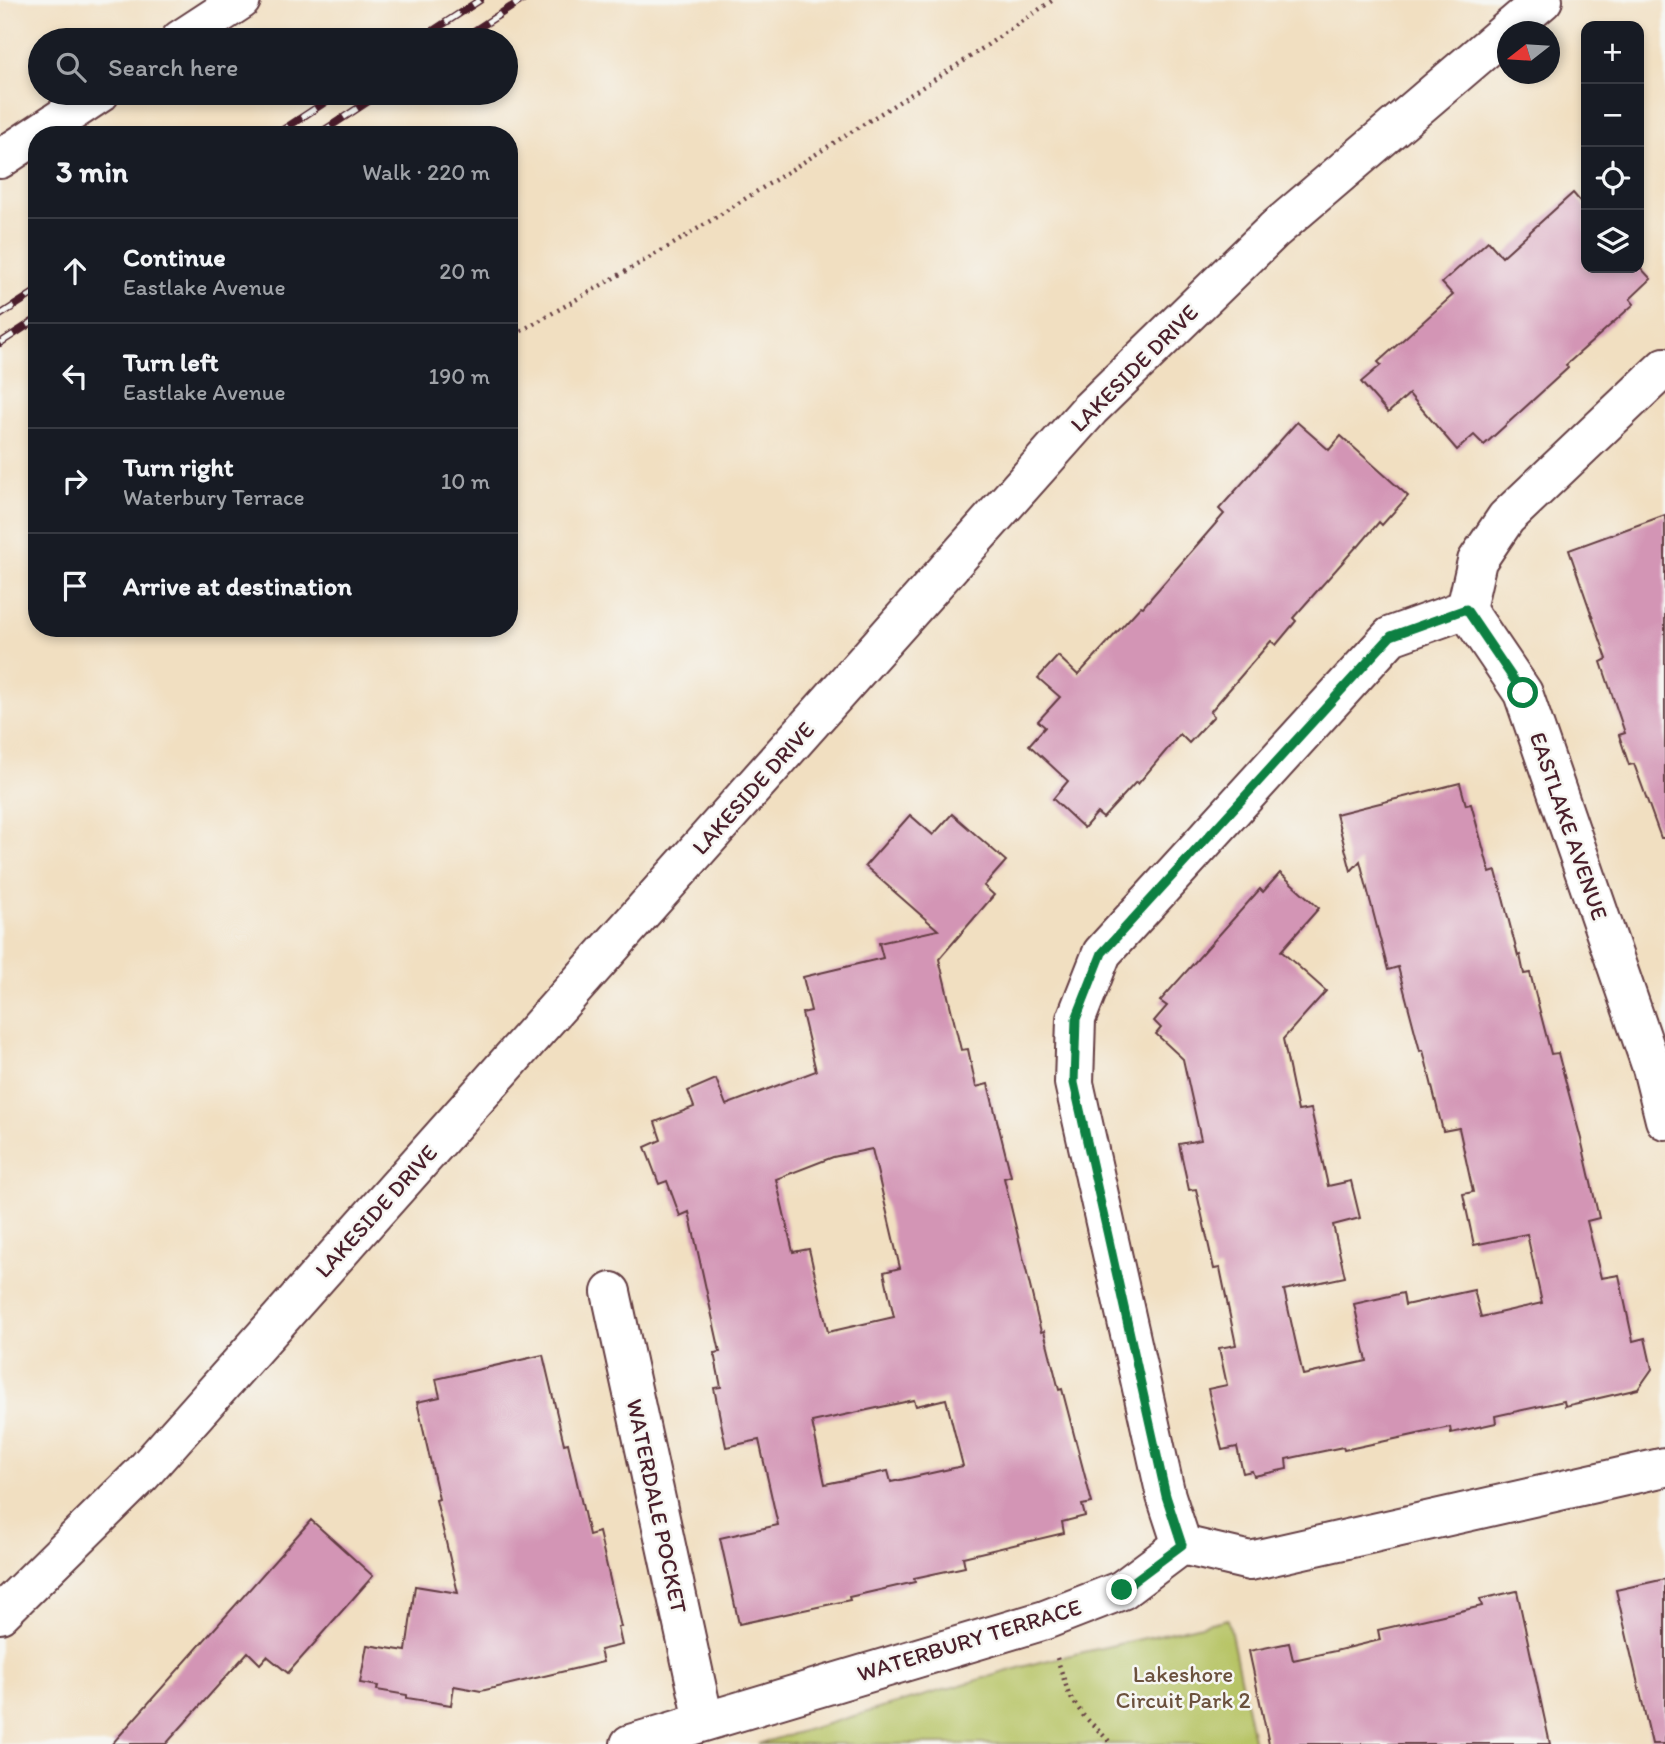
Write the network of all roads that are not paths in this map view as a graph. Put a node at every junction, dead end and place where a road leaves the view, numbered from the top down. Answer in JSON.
{"nodes":[{"id":1,"x":241,"y":0,"type":"edge"},
{"id":2,"x":1543,"y":0,"type":"edge"},
{"id":3,"x":198,"y":28,"type":"edge"},
{"id":4,"x":82,"y":105,"type":"edge"},
{"id":5,"x":50,"y":126,"type":"edge"},
{"id":6,"x":28,"y":141,"type":"edge"},
{"id":7,"x":0,"y":159,"type":"edge"},
{"id":8,"x":1665,"y":367,"type":"edge"},
{"id":9,"x":1466,"y":609,"type":"junction"},
{"id":10,"x":1665,"y":1120,"type":"edge"},
{"id":11,"x":611,"y":1292,"type":"dead end"},
{"id":12,"x":1665,"y":1467,"type":"edge"},
{"id":13,"x":1182,"y":1545,"type":"junction"},
{"id":14,"x":0,"y":1614,"type":"edge"},
{"id":15,"x":704,"y":1721,"type":"junction"},
{"id":16,"x":630,"y":1744,"type":"edge"}],
"edges":[{"from":1,"to":3,"type":"street"},
{"from":2,"to":14,"type":"street","name":"LAKESIDE DRIVE"},
{"from":4,"to":5,"type":"street"},
{"from":6,"to":7,"type":"street"},
{"from":8,"to":9,"type":"street"},
{"from":9,"to":10,"type":"street","name":"EASTLAKE AVENUE"},
{"from":9,"to":13,"type":"street"},
{"from":11,"to":15,"type":"street","name":"WATERDALE POCKET"},
{"from":12,"to":13,"type":"street"},
{"from":13,"to":15,"type":"street","name":"WATERBURY TERRACE"},
{"from":15,"to":16,"type":"street","name":"WATERBURY TERRACE"}]}
